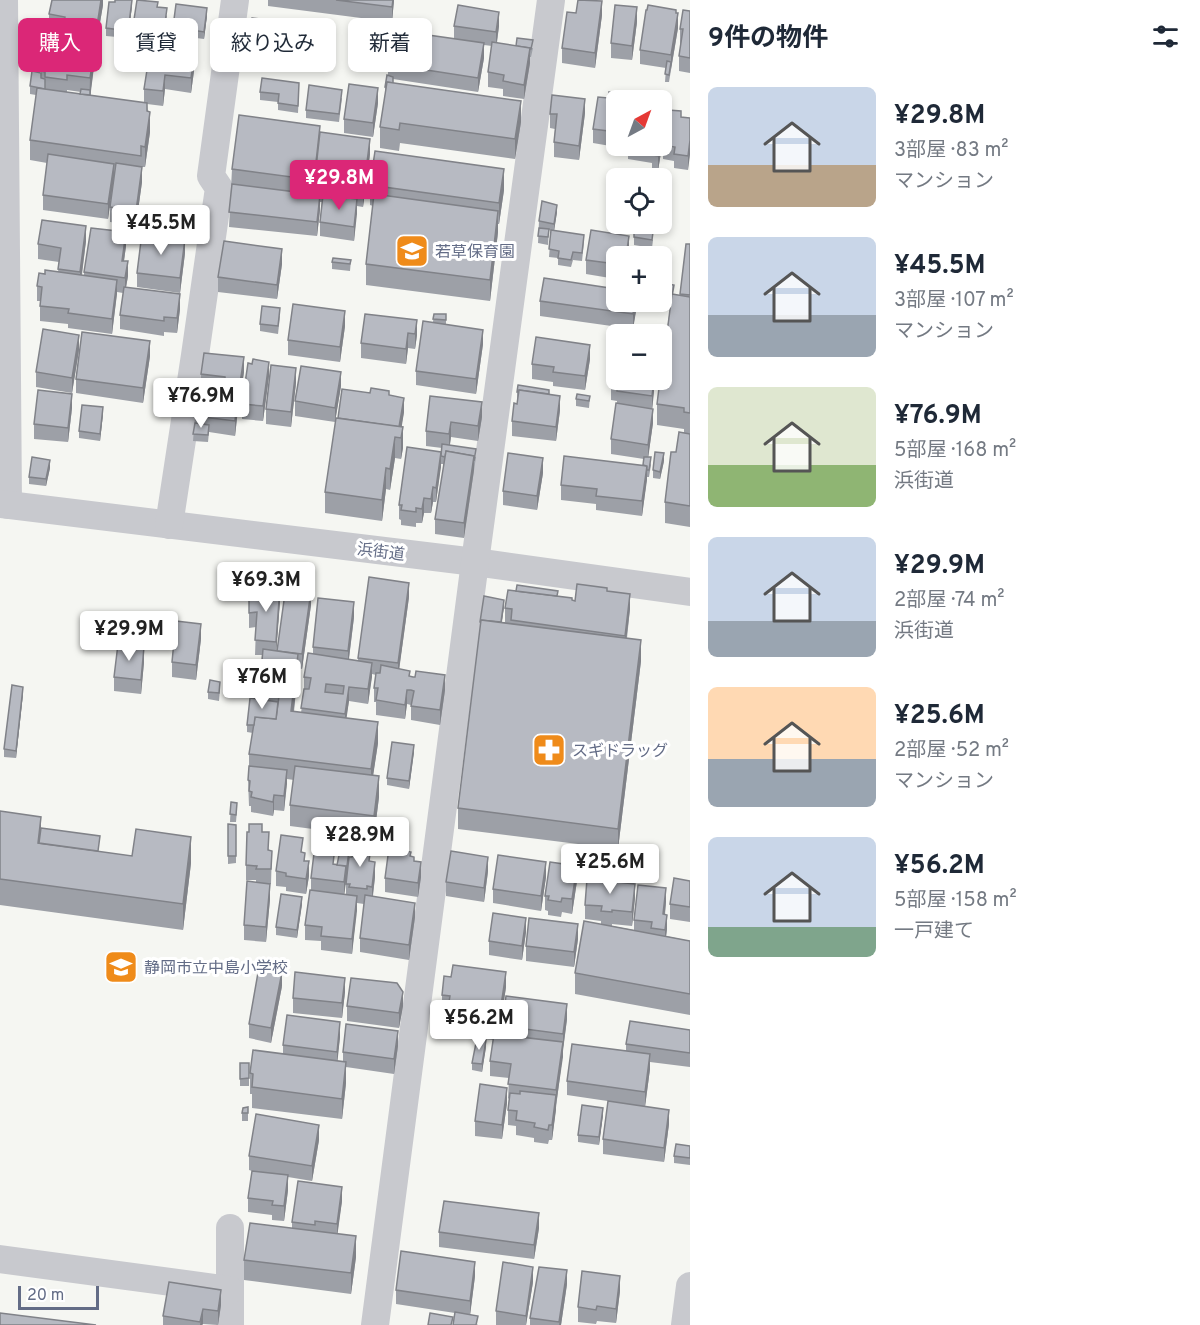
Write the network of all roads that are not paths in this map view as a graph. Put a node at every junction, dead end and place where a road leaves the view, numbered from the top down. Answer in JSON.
{"nodes":[{"id":1,"x":4,"y":0,"type":"edge"},
{"id":2,"x":235,"y":0,"type":"edge"},
{"id":3,"x":551,"y":0,"type":"edge"},
{"id":4,"x":4,"y":505,"type":"edge"},
{"id":5,"x":169,"y":525,"type":"junction"},
{"id":6,"x":474,"y":562,"type":"junction"},
{"id":7,"x":690,"y":592,"type":"edge"},
{"id":8,"x":230,"y":1228,"type":"dead end"},
{"id":9,"x":0,"y":1259,"type":"edge"},
{"id":10,"x":690,"y":1286,"type":"edge"},
{"id":11,"x":230,"y":1290,"type":"junction"},
{"id":12,"x":230,"y":1325,"type":"edge"},
{"id":13,"x":375,"y":1325,"type":"edge"},
{"id":14,"x":686,"y":1325,"type":"edge"}],
"edges":[{"from":1,"to":4,"type":"street"},
{"from":2,"to":5,"type":"street"},
{"from":3,"to":6,"type":"street"},
{"from":4,"to":5,"type":"street","name":"浜街道"},
{"from":5,"to":6,"type":"street","name":"浜街道"},
{"from":6,"to":7,"type":"street","name":"浜街道"},
{"from":6,"to":13,"type":"street"},
{"from":8,"to":11,"type":"street"},
{"from":9,"to":11,"type":"street"},
{"from":10,"to":14,"type":"street"},
{"from":11,"to":12,"type":"street"}]}
